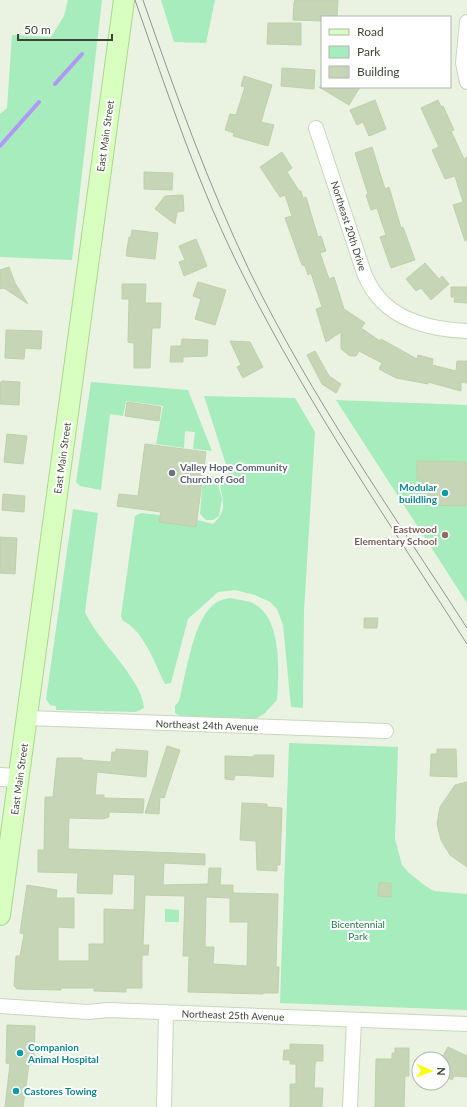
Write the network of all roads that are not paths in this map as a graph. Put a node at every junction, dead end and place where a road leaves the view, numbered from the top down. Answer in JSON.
{"nodes":[{"id":1,"x":124,"y":0,"type":"edge"},
{"id":2,"x":467,"y":22,"type":"edge"},
{"id":3,"x":467,"y":82,"type":"edge"},
{"id":4,"x":316,"y":128,"type":"dead end"},
{"id":5,"x":467,"y":331,"type":"edge"},
{"id":6,"x":27,"y":718,"type":"junction"},
{"id":7,"x":386,"y":731,"type":"dead end"},
{"id":8,"x":10,"y":778,"type":"edge"},
{"id":9,"x":0,"y":915,"type":"edge"},
{"id":10,"x":0,"y":1006,"type":"edge"},
{"id":11,"x":166,"y":1012,"type":"junction"},
{"id":12,"x":354,"y":1020,"type":"junction"},
{"id":13,"x":467,"y":1024,"type":"edge"},
{"id":14,"x":164,"y":1107,"type":"edge"},
{"id":15,"x":350,"y":1107,"type":"edge"}],
"edges":[{"from":1,"to":6,"type":"main road","name":"East Main Street"},
{"from":2,"to":3,"type":"street"},
{"from":4,"to":5,"type":"street","name":"Northeast 20th Drive"},
{"from":6,"to":7,"type":"street","name":"Northeast 24th Avenue"},
{"from":6,"to":8,"type":"main road","name":"East Main Street"},
{"from":8,"to":9,"type":"main road","name":"East Main Street"},
{"from":10,"to":11,"type":"street","name":"Northeast 25th Avenue"},
{"from":11,"to":12,"type":"street","name":"Northeast 25th Avenue"},
{"from":11,"to":14,"type":"street"},
{"from":12,"to":13,"type":"street","name":"Northeast 25th Avenue"},
{"from":12,"to":15,"type":"street"}]}
